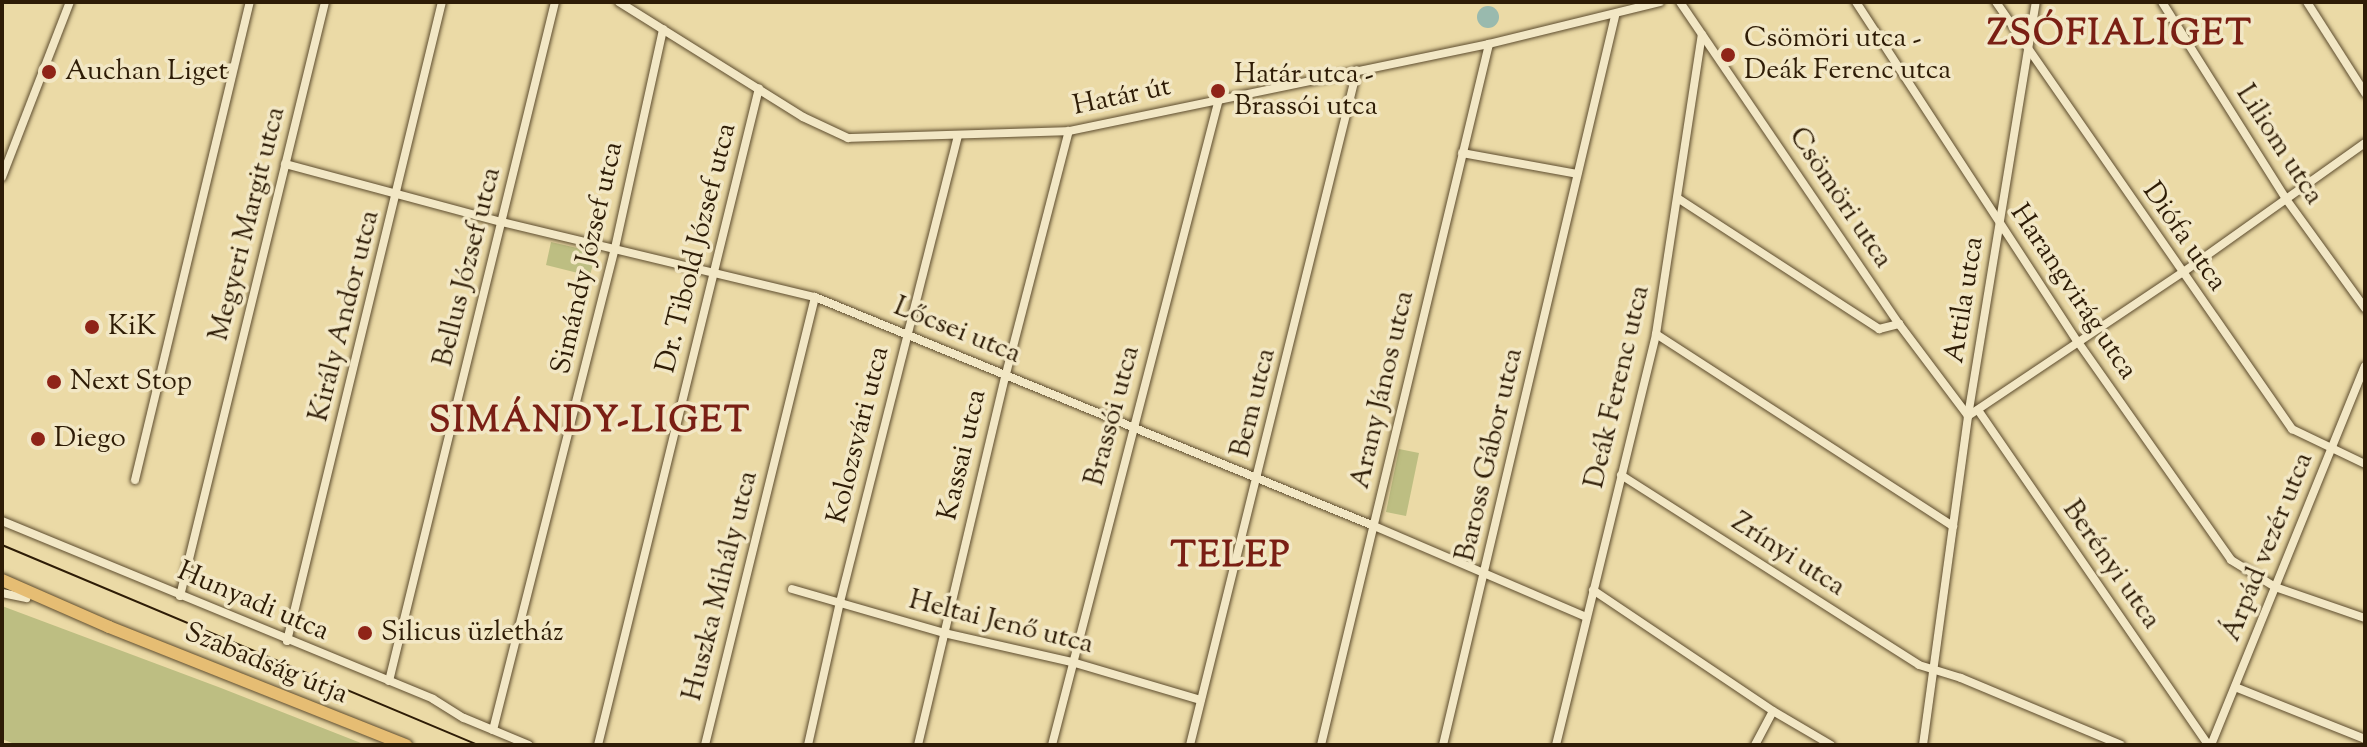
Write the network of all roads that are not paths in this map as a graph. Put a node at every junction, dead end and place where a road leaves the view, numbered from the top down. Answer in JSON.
{"nodes":[{"id":1,"x":70,"y":2,"type":"edge"},
{"id":2,"x":250,"y":2,"type":"edge"},
{"id":3,"x":325,"y":2,"type":"edge"},
{"id":4,"x":442,"y":2,"type":"edge"},
{"id":5,"x":555,"y":2,"type":"edge"},
{"id":6,"x":619,"y":2,"type":"edge"},
{"id":7,"x":1660,"y":2,"type":"edge"},
{"id":8,"x":1680,"y":2,"type":"edge"},
{"id":9,"x":1856,"y":2,"type":"edge"},
{"id":10,"x":1996,"y":2,"type":"edge"},
{"id":11,"x":2036,"y":2,"type":"edge"},
{"id":12,"x":2162,"y":2,"type":"edge"},
{"id":13,"x":2307,"y":2,"type":"edge"},
{"id":14,"x":1615,"y":16,"type":"junction"},
{"id":15,"x":663,"y":29,"type":"junction"},
{"id":16,"x":1702,"y":35,"type":"junction"},
{"id":17,"x":1489,"y":44,"type":"junction"},
{"id":18,"x":2027,"y":50,"type":"junction"},
{"id":19,"x":1357,"y":70,"type":"junction"},
{"id":20,"x":759,"y":88,"type":"junction"},
{"id":21,"x":2365,"y":93,"type":"edge"},
{"id":22,"x":1219,"y":99,"type":"junction"},
{"id":23,"x":1069,"y":131,"type":"junction"},
{"id":24,"x":958,"y":137,"type":"junction"},
{"id":25,"x":2365,"y":143,"type":"edge"},
{"id":26,"x":11,"y":153,"type":"junction"},
{"id":27,"x":1462,"y":153,"type":"junction"},
{"id":28,"x":285,"y":164,"type":"junction"},
{"id":29,"x":2,"y":165,"type":"edge"},
{"id":30,"x":1577,"y":174,"type":"junction"},
{"id":31,"x":2,"y":177,"type":"edge"},
{"id":32,"x":397,"y":194,"type":"junction"},
{"id":33,"x":1679,"y":199,"type":"junction"},
{"id":34,"x":2286,"y":199,"type":"junction"},
{"id":35,"x":502,"y":222,"type":"junction"},
{"id":36,"x":2000,"y":222,"type":"junction"},
{"id":37,"x":615,"y":248,"type":"junction"},
{"id":38,"x":715,"y":270,"type":"junction"},
{"id":39,"x":2182,"y":273,"type":"junction"},
{"id":40,"x":815,"y":297,"type":"junction"},
{"id":41,"x":2365,"y":308,"type":"edge"},
{"id":42,"x":1899,"y":324,"type":"junction"},
{"id":43,"x":907,"y":334,"type":"junction"},
{"id":44,"x":1656,"y":334,"type":"junction"},
{"id":45,"x":2078,"y":342,"type":"junction"},
{"id":46,"x":2365,"y":366,"type":"edge"},
{"id":47,"x":1006,"y":374,"type":"junction"},
{"id":48,"x":1978,"y":410,"type":"junction"},
{"id":49,"x":1968,"y":416,"type":"junction"},
{"id":50,"x":1133,"y":428,"type":"junction"},
{"id":51,"x":2331,"y":449,"type":"junction"},
{"id":52,"x":2365,"y":464,"type":"edge"},
{"id":53,"x":1621,"y":475,"type":"junction"},
{"id":54,"x":1258,"y":479,"type":"junction"},
{"id":55,"x":135,"y":480,"type":"dead end"},
{"id":56,"x":2,"y":521,"type":"edge"},
{"id":57,"x":1374,"y":526,"type":"junction"},
{"id":58,"x":1953,"y":526,"type":"junction"},
{"id":59,"x":1486,"y":574,"type":"junction"},
{"id":60,"x":2,"y":578,"type":"edge"},
{"id":61,"x":2275,"y":587,"type":"junction"},
{"id":62,"x":792,"y":589,"type":"dead end"},
{"id":63,"x":2,"y":590,"type":"edge"},
{"id":64,"x":1593,"y":590,"type":"junction"},
{"id":65,"x":180,"y":596,"type":"junction"},
{"id":66,"x":840,"y":602,"type":"junction"},
{"id":67,"x":1586,"y":617,"type":"junction"},
{"id":68,"x":2365,"y":618,"type":"edge"},
{"id":69,"x":109,"y":627,"type":"junction"},
{"id":70,"x":944,"y":633,"type":"junction"},
{"id":71,"x":287,"y":641,"type":"junction"},
{"id":72,"x":1072,"y":662,"type":"junction"},
{"id":73,"x":1933,"y":670,"type":"junction"},
{"id":74,"x":389,"y":681,"type":"junction"},
{"id":75,"x":2235,"y":687,"type":"junction"},
{"id":76,"x":1200,"y":700,"type":"junction"},
{"id":77,"x":1773,"y":711,"type":"junction"},
{"id":78,"x":493,"y":730,"type":"junction"},
{"id":79,"x":2365,"y":739,"type":"edge"},
{"id":80,"x":406,"y":745,"type":"edge"},
{"id":81,"x":529,"y":745,"type":"edge"},
{"id":82,"x":598,"y":745,"type":"edge"},
{"id":83,"x":705,"y":745,"type":"edge"},
{"id":84,"x":808,"y":745,"type":"edge"},
{"id":85,"x":918,"y":745,"type":"edge"},
{"id":86,"x":1052,"y":745,"type":"edge"},
{"id":87,"x":1190,"y":745,"type":"edge"},
{"id":88,"x":1321,"y":745,"type":"edge"},
{"id":89,"x":1443,"y":745,"type":"edge"},
{"id":90,"x":1556,"y":745,"type":"edge"},
{"id":91,"x":1755,"y":745,"type":"edge"},
{"id":92,"x":1831,"y":745,"type":"edge"},
{"id":93,"x":1923,"y":745,"type":"edge"},
{"id":94,"x":2121,"y":745,"type":"edge"},
{"id":95,"x":2210,"y":745,"type":"edge"}],
"edges":[{"from":1,"to":26,"type":"street"},
{"from":2,"to":55,"type":"street"},
{"from":3,"to":28,"type":"street","name":"Megyeri Margit utca"},
{"from":4,"to":32,"type":"street","name":"Király Andor utca"},
{"from":5,"to":35,"type":"street","name":"Bellus József utca"},
{"from":6,"to":15,"type":"street","name":"Határ út"},
{"from":7,"to":14,"type":"street","name":"Határ út"},
{"from":8,"to":16,"type":"street","name":"Csömöri utca"},
{"from":9,"to":36,"type":"street","name":"Harangvirág utca"},
{"from":10,"to":18,"type":"street","name":"Diófa utca"},
{"from":11,"to":18,"type":"street","name":"Attila utca"},
{"from":12,"to":34,"type":"street","name":"Liliom utca"},
{"from":13,"to":21,"type":"street"},
{"from":14,"to":17,"type":"street","name":"Határ út"},
{"from":14,"to":30,"type":"street","name":"Baross Gábor utca"},
{"from":15,"to":20,"type":"street","name":"Határ út"},
{"from":15,"to":37,"type":"street","name":"Simándy József utca"},
{"from":16,"to":33,"type":"street","name":"Deák Ferenc utca"},
{"from":16,"to":42,"type":"street","name":"Csömöri utca"},
{"from":17,"to":19,"type":"street","name":"Határ út"},
{"from":17,"to":27,"type":"street","name":"Arany János utca"},
{"from":18,"to":36,"type":"street","name":"Attila utca"},
{"from":18,"to":39,"type":"street","name":"Diófa utca"},
{"from":19,"to":22,"type":"street","name":"Határ út"},
{"from":19,"to":54,"type":"street","name":"Bem utca"},
{"from":20,"to":24,"type":"street","name":"Határ út"},
{"from":20,"to":38,"type":"street","name":"Dr. Tibold József utca"},
{"from":22,"to":23,"type":"street","name":"Határ út"},
{"from":22,"to":50,"type":"street","name":"Brassói utca"},
{"from":23,"to":24,"type":"street","name":"Határ út"},
{"from":23,"to":47,"type":"street","name":"Kassai utca"},
{"from":24,"to":43,"type":"street","name":"Kolozsvári utca"},
{"from":25,"to":34,"type":"street"},
{"from":26,"to":29,"type":"street"},
{"from":26,"to":31,"type":"street"},
{"from":27,"to":30,"type":"street"},
{"from":27,"to":57,"type":"street","name":"Arany János utca"},
{"from":28,"to":32,"type":"street","name":"Lőcsei utca"},
{"from":28,"to":65,"type":"street","name":"Megyeri Margit utca"},
{"from":30,"to":59,"type":"street","name":"Baross Gábor utca"},
{"from":32,"to":35,"type":"street","name":"Lőcsei utca"},
{"from":32,"to":71,"type":"street","name":"Király Andor utca"},
{"from":33,"to":42,"type":"street"},
{"from":33,"to":44,"type":"street","name":"Deák Ferenc utca"},
{"from":34,"to":39,"type":"street"},
{"from":34,"to":41,"type":"street","name":"Liliom utca"},
{"from":35,"to":37,"type":"street","name":"Lőcsei utca"},
{"from":35,"to":74,"type":"street","name":"Bellus József utca"},
{"from":36,"to":45,"type":"street","name":"Harangvirág utca"},
{"from":36,"to":49,"type":"street","name":"Attila utca"},
{"from":37,"to":38,"type":"street","name":"Lőcsei utca"},
{"from":37,"to":78,"type":"street","name":"Simándy József utca"},
{"from":38,"to":40,"type":"street","name":"Lőcsei utca"},
{"from":38,"to":82,"type":"street","name":"Dr. Tibold József utca"},
{"from":39,"to":45,"type":"street"},
{"from":39,"to":51,"type":"street","name":"Diófa utca"},
{"from":40,"to":43,"type":"street","name":"Lőcsei utca"},
{"from":40,"to":83,"type":"street","name":"Huszka Mihály utca"},
{"from":42,"to":49,"type":"street","name":"Csömöri utca"},
{"from":43,"to":47,"type":"street","name":"Lőcsei utca"},
{"from":43,"to":66,"type":"street","name":"Kolozsvári utca"},
{"from":44,"to":53,"type":"street","name":"Deák Ferenc utca"},
{"from":44,"to":58,"type":"street"},
{"from":45,"to":48,"type":"street"},
{"from":45,"to":61,"type":"street","name":"Harangvirág utca"},
{"from":46,"to":51,"type":"street","name":"Árpád vezér utca"},
{"from":47,"to":50,"type":"street","name":"Lőcsei utca"},
{"from":47,"to":70,"type":"street","name":"Kassai utca"},
{"from":48,"to":49,"type":"street"},
{"from":48,"to":95,"type":"street","name":"Berényi utca"},
{"from":49,"to":58,"type":"street","name":"Attila utca"},
{"from":50,"to":54,"type":"street","name":"Lőcsei utca"},
{"from":50,"to":72,"type":"street","name":"Brassói utca"},
{"from":51,"to":52,"type":"street","name":"Diófa utca"},
{"from":51,"to":61,"type":"street","name":"Árpád vezér utca"},
{"from":53,"to":64,"type":"street","name":"Deák Ferenc utca"},
{"from":53,"to":73,"type":"street","name":"Zrínyi utca"},
{"from":54,"to":57,"type":"street","name":"Lőcsei utca"},
{"from":54,"to":76,"type":"street","name":"Bem utca"},
{"from":56,"to":65,"type":"street","name":"Hunyadi utca"},
{"from":57,"to":59,"type":"street","name":"Lőcsei utca"},
{"from":57,"to":88,"type":"street","name":"Arany János utca"},
{"from":58,"to":73,"type":"street","name":"Attila utca"},
{"from":59,"to":67,"type":"street","name":"Lőcsei utca"},
{"from":59,"to":89,"type":"street","name":"Baross Gábor utca"},
{"from":60,"to":69,"type":"main road"},
{"from":61,"to":68,"type":"street","name":"Harangvirág utca"},
{"from":61,"to":75,"type":"street","name":"Árpád vezér utca"},
{"from":62,"to":66,"type":"street","name":"Heltai Jenő utca"},
{"from":63,"to":69,"type":"main road"},
{"from":64,"to":67,"type":"street","name":"Deák Ferenc utca"},
{"from":64,"to":77,"type":"street"},
{"from":65,"to":71,"type":"street","name":"Hunyadi utca"},
{"from":66,"to":70,"type":"street","name":"Heltai Jenő utca"},
{"from":66,"to":84,"type":"street","name":"Kolozsvári utca"},
{"from":67,"to":90,"type":"street","name":"Deák Ferenc utca"},
{"from":69,"to":80,"type":"main road","name":"Szabadság útja"},
{"from":70,"to":72,"type":"street","name":"Heltai Jenő utca"},
{"from":70,"to":85,"type":"street","name":"Kassai utca"},
{"from":71,"to":74,"type":"street","name":"Hunyadi utca"},
{"from":72,"to":76,"type":"street","name":"Heltai Jenő utca"},
{"from":72,"to":86,"type":"street","name":"Brassói utca"},
{"from":73,"to":93,"type":"street","name":"Attila utca"},
{"from":73,"to":94,"type":"street","name":"Zrínyi utca"},
{"from":74,"to":78,"type":"street","name":"Hunyadi utca"},
{"from":75,"to":79,"type":"street"},
{"from":75,"to":95,"type":"street","name":"Árpád vezér utca"},
{"from":76,"to":87,"type":"street","name":"Bem utca"},
{"from":77,"to":91,"type":"street"},
{"from":77,"to":92,"type":"street"},
{"from":78,"to":81,"type":"street","name":"Hunyadi utca"}]}
